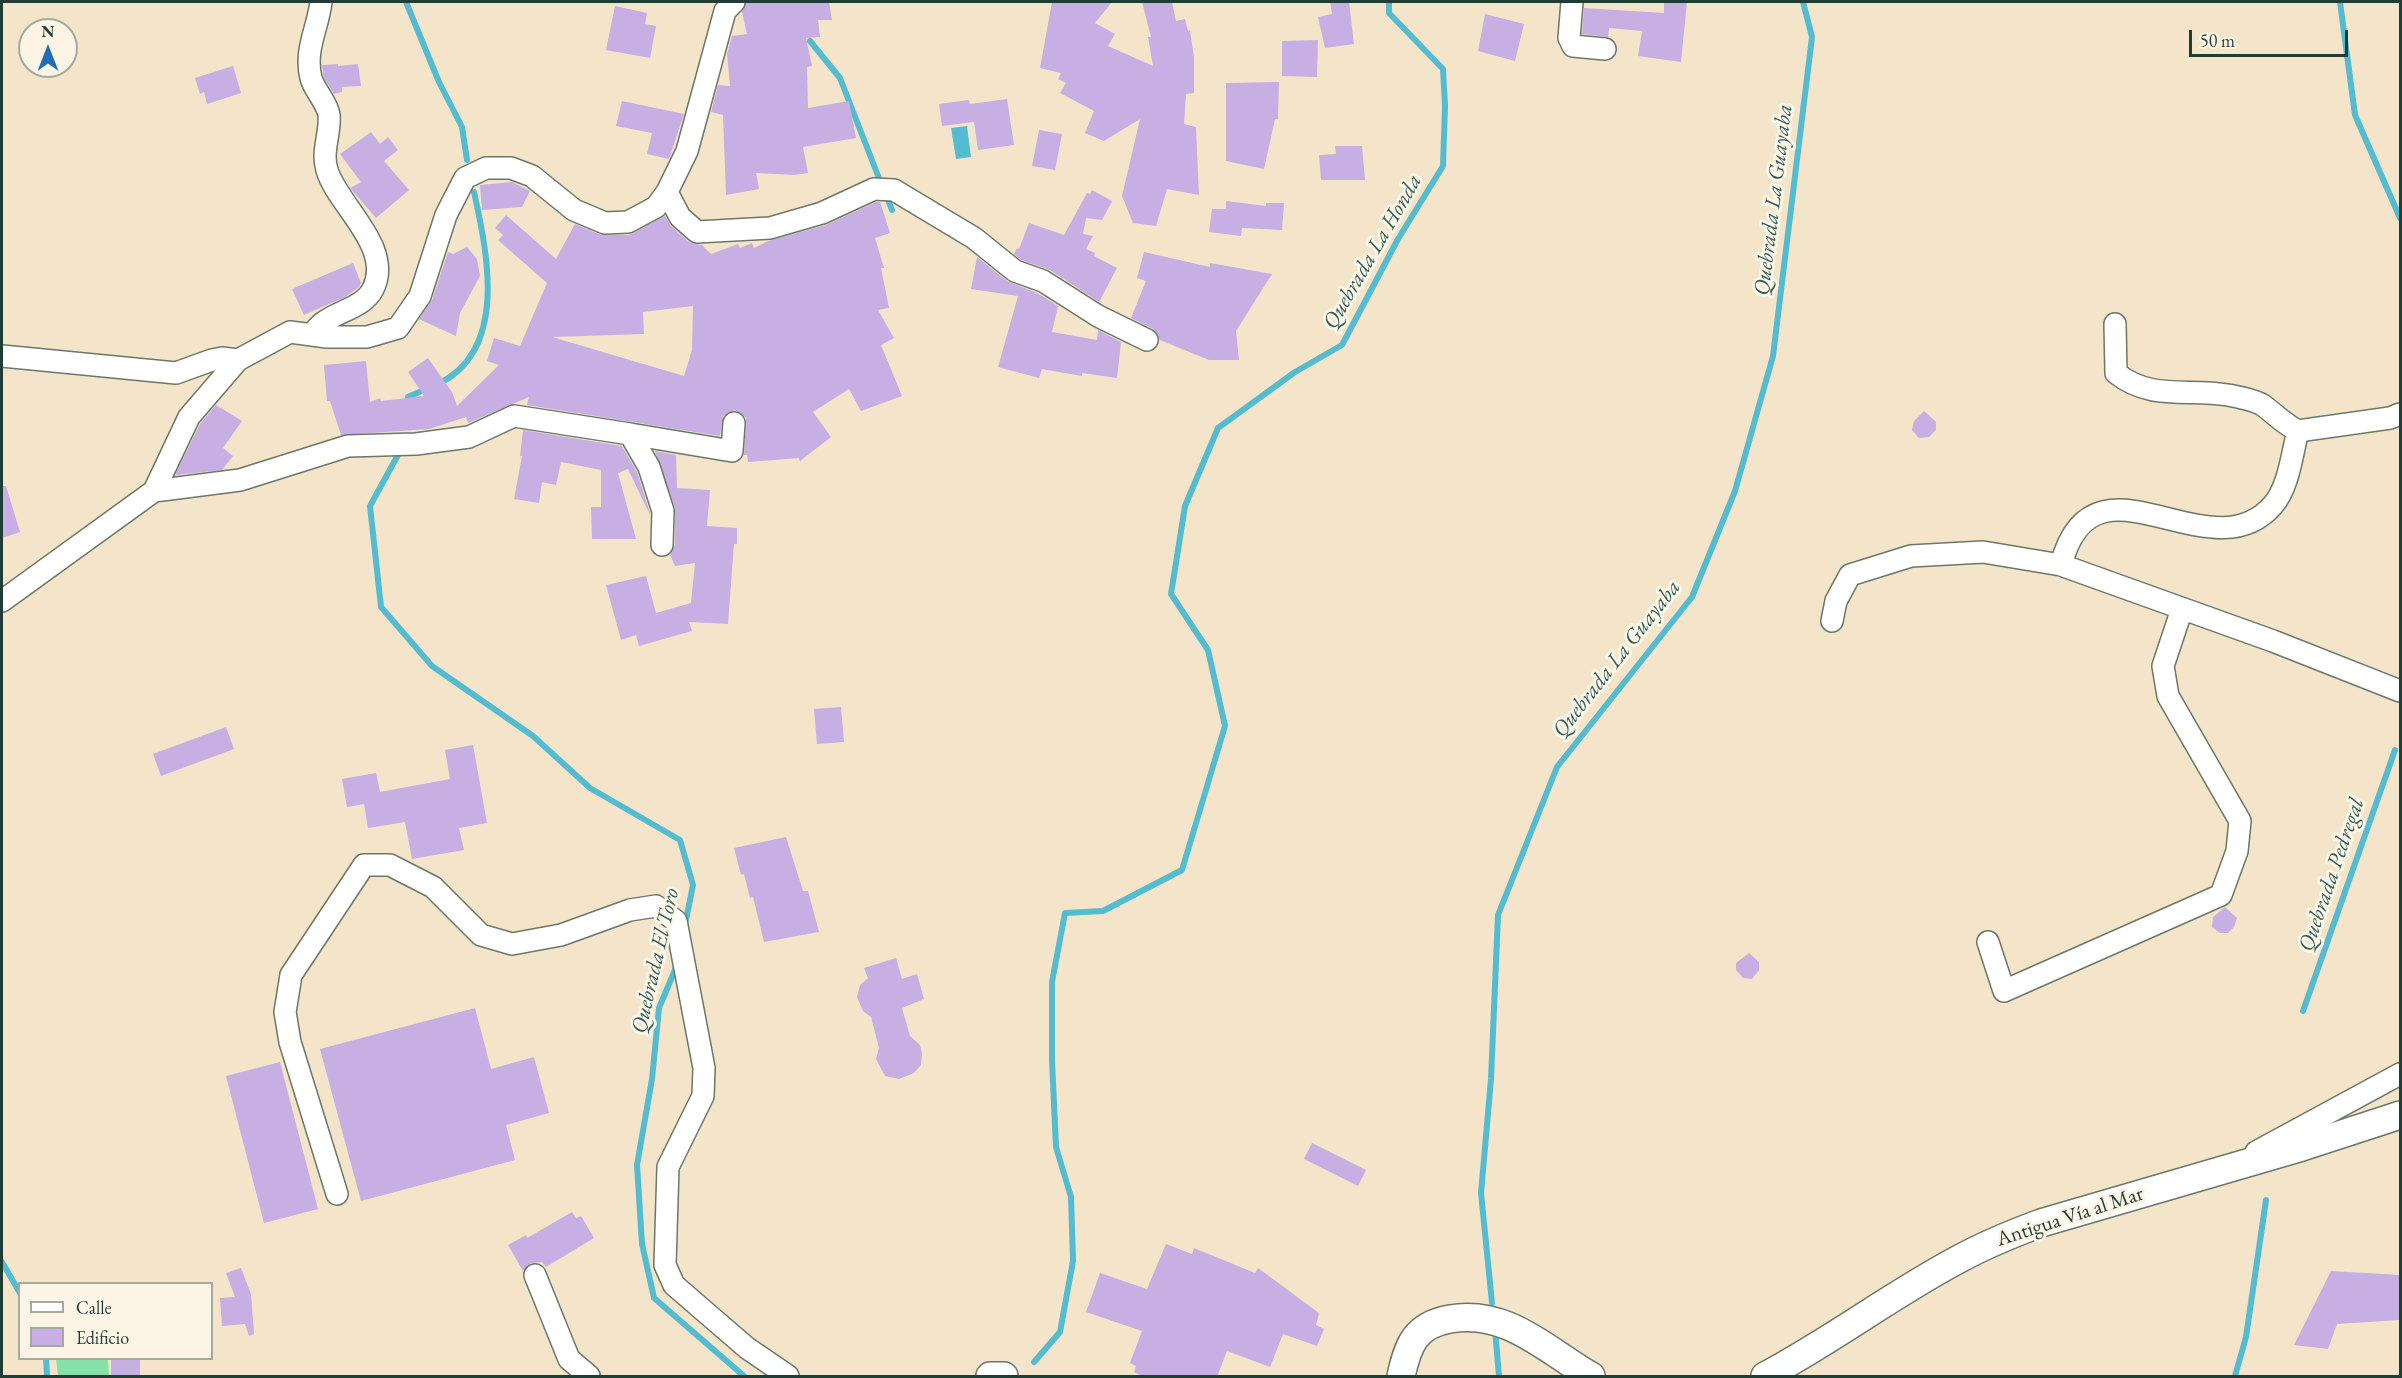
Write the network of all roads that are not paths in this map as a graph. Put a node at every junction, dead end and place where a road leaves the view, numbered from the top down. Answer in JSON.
{"nodes":[{"id":1,"x":321,"y":2,"type":"edge"},
{"id":2,"x":734,"y":2,"type":"edge"},
{"id":3,"x":1572,"y":2,"type":"edge"},
{"id":4,"x":1605,"y":49,"type":"dead end"},
{"id":5,"x":667,"y":192,"type":"junction"},
{"id":6,"x":2115,"y":324,"type":"dead end"},
{"id":7,"x":311,"y":335,"type":"junction"},
{"id":8,"x":1147,"y":340,"type":"dead end"},
{"id":9,"x":2,"y":356,"type":"edge"},
{"id":10,"x":238,"y":360,"type":"junction"},
{"id":11,"x":2400,"y":414,"type":"edge"},
{"id":12,"x":734,"y":423,"type":"dead end"},
{"id":13,"x":2298,"y":431,"type":"junction"},
{"id":14,"x":630,"y":434,"type":"junction"},
{"id":15,"x":154,"y":491,"type":"junction"},
{"id":16,"x":662,"y":545,"type":"dead end"},
{"id":17,"x":2061,"y":565,"type":"junction"},
{"id":18,"x":2,"y":602,"type":"edge"},
{"id":19,"x":2182,"y":609,"type":"junction"},
{"id":20,"x":1832,"y":621,"type":"dead end"},
{"id":21,"x":2400,"y":691,"type":"edge"},
{"id":22,"x":1988,"y":942,"type":"dead end"},
{"id":23,"x":2400,"y":1074,"type":"edge"},
{"id":24,"x":2400,"y":1115,"type":"edge"},
{"id":25,"x":2225,"y":1169,"type":"junction"},
{"id":26,"x":337,"y":1194,"type":"dead end"},
{"id":27,"x":535,"y":1275,"type":"dead end"},
{"id":28,"x":589,"y":1377,"type":"edge"},
{"id":29,"x":788,"y":1377,"type":"edge"},
{"id":30,"x":990,"y":1377,"type":"edge"},
{"id":31,"x":1004,"y":1377,"type":"edge"},
{"id":32,"x":1401,"y":1377,"type":"edge"},
{"id":33,"x":1591,"y":1377,"type":"edge"},
{"id":34,"x":1766,"y":1377,"type":"edge"}],
"edges":[{"from":1,"to":7,"type":"street"},
{"from":2,"to":5,"type":"street"},
{"from":3,"to":4,"type":"street"},
{"from":5,"to":7,"type":"street"},
{"from":5,"to":8,"type":"street"},
{"from":6,"to":13,"type":"street"},
{"from":7,"to":10,"type":"street"},
{"from":9,"to":10,"type":"street"},
{"from":10,"to":15,"type":"street"},
{"from":11,"to":13,"type":"street"},
{"from":12,"to":14,"type":"street"},
{"from":13,"to":17,"type":"street"},
{"from":14,"to":15,"type":"street"},
{"from":14,"to":16,"type":"street"},
{"from":15,"to":18,"type":"street"},
{"from":17,"to":19,"type":"street"},
{"from":17,"to":20,"type":"street"},
{"from":19,"to":21,"type":"street"},
{"from":19,"to":22,"type":"street"},
{"from":23,"to":25,"type":"street"},
{"from":24,"to":25,"type":"main road","name":"Antigua Vía al Mar"},
{"from":25,"to":34,"type":"main road","name":"Antigua Vía al Mar"},
{"from":26,"to":29,"type":"street"},
{"from":27,"to":28,"type":"street"},
{"from":30,"to":31,"type":"main road"},
{"from":32,"to":33,"type":"main road"}]}
